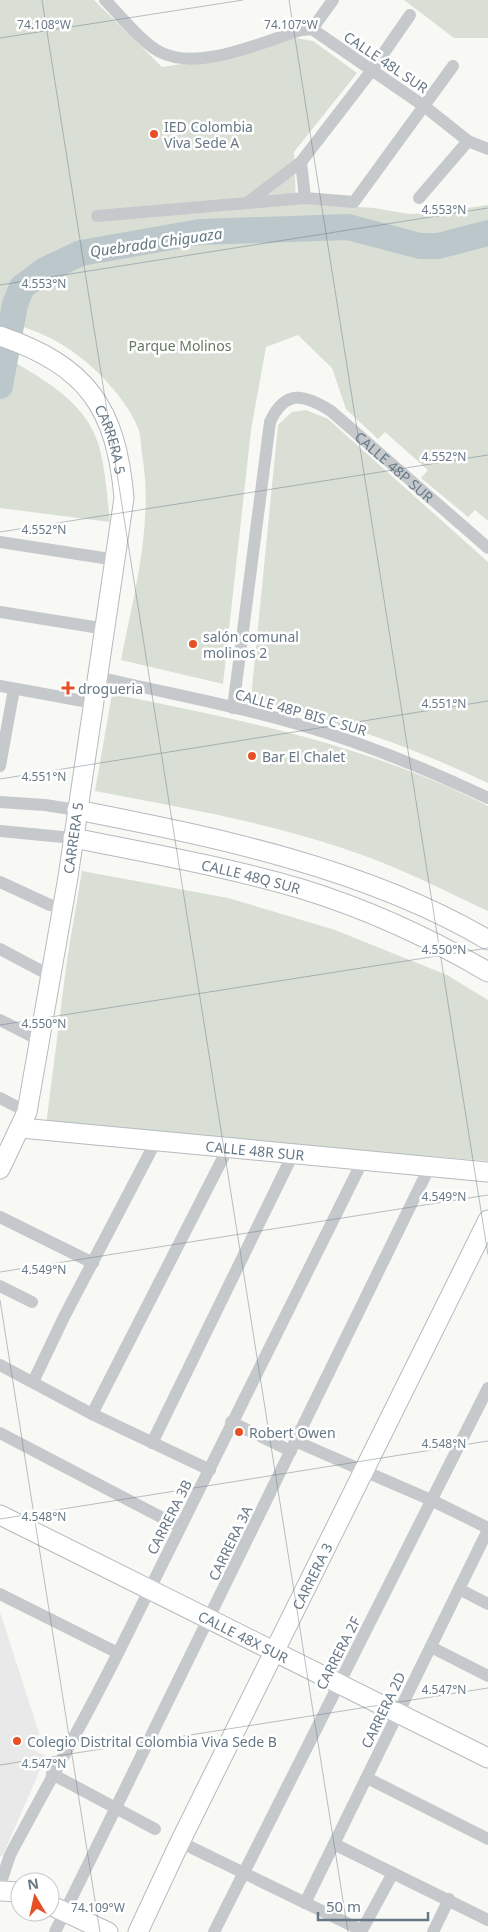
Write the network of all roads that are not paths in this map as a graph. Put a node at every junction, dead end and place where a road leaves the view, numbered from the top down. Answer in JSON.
{"nodes":[{"id":1,"x":104,"y":0,"type":"edge"},
{"id":2,"x":333,"y":0,"type":"edge"},
{"id":3,"x":410,"y":15,"type":"dead end"},
{"id":4,"x":312,"y":29,"type":"junction"},
{"id":5,"x":453,"y":66,"type":"dead end"},
{"id":6,"x":372,"y":70,"type":"junction"},
{"id":7,"x":424,"y":106,"type":"junction"},
{"id":8,"x":468,"y":141,"type":"junction"},
{"id":9,"x":488,"y":149,"type":"edge"},
{"id":10,"x":301,"y":162,"type":"junction"},
{"id":11,"x":306,"y":198,"type":"junction"},
{"id":12,"x":419,"y":198,"type":"dead end"},
{"id":13,"x":248,"y":202,"type":"junction"},
{"id":14,"x":97,"y":216,"type":"dead end"},
{"id":15,"x":0,"y":336,"type":"edge"},
{"id":16,"x":0,"y":542,"type":"edge"},
{"id":17,"x":488,"y":548,"type":"edge"},
{"id":18,"x":116,"y":560,"type":"junction"},
{"id":19,"x":0,"y":612,"type":"edge"},
{"id":20,"x":106,"y":629,"type":"junction"},
{"id":21,"x":98,"y":678,"type":"junction"},
{"id":22,"x":0,"y":686,"type":"edge"},
{"id":23,"x":14,"y":689,"type":"junction"},
{"id":24,"x":94,"y":702,"type":"junction"},
{"id":25,"x":233,"y":708,"type":"junction"},
{"id":26,"x":0,"y":766,"type":"edge"},
{"id":27,"x":488,"y":798,"type":"edge"},
{"id":28,"x":0,"y":802,"type":"edge"},
{"id":29,"x":77,"y":810,"type":"junction"},
{"id":30,"x":0,"y":831,"type":"edge"},
{"id":31,"x":73,"y":838,"type":"junction"},
{"id":32,"x":0,"y":882,"type":"edge"},
{"id":33,"x":50,"y":905,"type":"dead end"},
{"id":34,"x":488,"y":940,"type":"edge"},
{"id":35,"x":0,"y":949,"type":"edge"},
{"id":36,"x":488,"y":972,"type":"edge"},
{"id":37,"x":51,"y":976,"type":"junction"},
{"id":38,"x":0,"y":1020,"type":"edge"},
{"id":39,"x":40,"y":1040,"type":"junction"},
{"id":40,"x":0,"y":1098,"type":"edge"},
{"id":41,"x":24,"y":1120,"type":"junction"},
{"id":42,"x":156,"y":1141,"type":"junction"},
{"id":43,"x":228,"y":1148,"type":"junction"},
{"id":44,"x":293,"y":1154,"type":"junction"},
{"id":45,"x":363,"y":1160,"type":"junction"},
{"id":46,"x":430,"y":1166,"type":"junction"},
{"id":47,"x":0,"y":1169,"type":"edge"},
{"id":48,"x":488,"y":1172,"type":"edge"},
{"id":49,"x":0,"y":1217,"type":"edge"},
{"id":50,"x":488,"y":1220,"type":"edge"},
{"id":51,"x":93,"y":1263,"type":"junction"},
{"id":52,"x":0,"y":1286,"type":"edge"},
{"id":53,"x":32,"y":1302,"type":"dead end"},
{"id":54,"x":0,"y":1365,"type":"edge"},
{"id":55,"x":33,"y":1382,"type":"junction"},
{"id":56,"x":488,"y":1388,"type":"edge"},
{"id":57,"x":92,"y":1414,"type":"junction"},
{"id":58,"x":231,"y":1422,"type":"junction"},
{"id":59,"x":0,"y":1433,"type":"edge"},
{"id":60,"x":152,"y":1443,"type":"junction"},
{"id":61,"x":293,"y":1446,"type":"junction"},
{"id":62,"x":210,"y":1470,"type":"junction"},
{"id":63,"x":363,"y":1472,"type":"junction"},
{"id":64,"x":431,"y":1500,"type":"junction"},
{"id":65,"x":0,"y":1515,"type":"edge"},
{"id":66,"x":180,"y":1527,"type":"junction"},
{"id":67,"x":488,"y":1529,"type":"edge"},
{"id":68,"x":149,"y":1589,"type":"junction"},
{"id":69,"x":459,"y":1589,"type":"junction"},
{"id":70,"x":0,"y":1594,"type":"edge"},
{"id":71,"x":488,"y":1604,"type":"edge"},
{"id":72,"x":208,"y":1619,"type":"junction"},
{"id":73,"x":431,"y":1647,"type":"junction"},
{"id":74,"x":274,"y":1652,"type":"junction"},
{"id":75,"x":118,"y":1653,"type":"junction"},
{"id":76,"x":488,"y":1676,"type":"edge"},
{"id":77,"x":339,"y":1684,"type":"junction"},
{"id":78,"x":398,"y":1714,"type":"junction"},
{"id":79,"x":488,"y":1758,"type":"edge"},
{"id":80,"x":52,"y":1774,"type":"junction"},
{"id":81,"x":367,"y":1778,"type":"junction"},
{"id":82,"x":116,"y":1808,"type":"junction"},
{"id":83,"x":155,"y":1828,"type":"dead end"},
{"id":84,"x":488,"y":1839,"type":"edge"},
{"id":85,"x":180,"y":1842,"type":"junction"},
{"id":86,"x":334,"y":1844,"type":"junction"},
{"id":87,"x":244,"y":1873,"type":"junction"},
{"id":88,"x":393,"y":1873,"type":"junction"},
{"id":89,"x":0,"y":1885,"type":"edge"},
{"id":90,"x":449,"y":1899,"type":"junction"},
{"id":91,"x":60,"y":1903,"type":"edge"},
{"id":92,"x":305,"y":1903,"type":"junction"},
{"id":93,"x":60,"y":1909,"type":"edge"},
{"id":94,"x":488,"y":1920,"type":"edge"},
{"id":95,"x":361,"y":1931,"type":"edge"},
{"id":96,"x":108,"y":1932,"type":"edge"},
{"id":97,"x":138,"y":1932,"type":"edge"},
{"id":98,"x":214,"y":1932,"type":"edge"},
{"id":99,"x":432,"y":1932,"type":"edge"}],
"edges":[{"from":1,"to":4,"type":"street"},
{"from":2,"to":4,"type":"street"},
{"from":3,"to":6,"type":"street"},
{"from":4,"to":6,"type":"street","name":"CALLE 48L SUR"},
{"from":5,"to":7,"type":"street"},
{"from":6,"to":7,"type":"street","name":"CALLE 48L SUR"},
{"from":6,"to":10,"type":"street"},
{"from":7,"to":8,"type":"street","name":"CALLE 48L SUR"},
{"from":7,"to":11,"type":"street"},
{"from":8,"to":9,"type":"street","name":"CALLE 48L SUR"},
{"from":8,"to":12,"type":"street"},
{"from":10,"to":11,"type":"street"},
{"from":10,"to":13,"type":"street"},
{"from":11,"to":13,"type":"street"},
{"from":13,"to":14,"type":"street"},
{"from":15,"to":18,"type":"street","name":"CARRERA 5"},
{"from":16,"to":18,"type":"street"},
{"from":17,"to":25,"type":"street","name":"CALLE 48P SUR"},
{"from":18,"to":20,"type":"street","name":"CARRERA 5"},
{"from":19,"to":20,"type":"street"},
{"from":20,"to":21,"type":"street","name":"CARRERA 5"},
{"from":21,"to":24,"type":"street","name":"CARRERA 5"},
{"from":21,"to":25,"type":"street","name":"CALLE 48P BIS C SUR"},
{"from":22,"to":23,"type":"street"},
{"from":23,"to":24,"type":"street"},
{"from":23,"to":26,"type":"street"},
{"from":24,"to":29,"type":"street","name":"CARRERA 5"},
{"from":25,"to":27,"type":"street","name":"CALLE 48P BIS C SUR"},
{"from":28,"to":29,"type":"street","name":"CALLE 48Q SUR"},
{"from":29,"to":31,"type":"street","name":"CARRERA 5"},
{"from":29,"to":34,"type":"street","name":"CALLE 48Q SUR"},
{"from":30,"to":31,"type":"street","name":"CALLE 48Q SUR"},
{"from":31,"to":36,"type":"street","name":"CALLE 48Q SUR"},
{"from":31,"to":37,"type":"street","name":"CARRERA 5"},
{"from":32,"to":33,"type":"street"},
{"from":35,"to":37,"type":"street"},
{"from":37,"to":39,"type":"street","name":"CARRERA 5"},
{"from":38,"to":39,"type":"street"},
{"from":39,"to":41,"type":"street","name":"CARRERA 5"},
{"from":40,"to":41,"type":"street","name":"CALLE 48R SUR"},
{"from":41,"to":42,"type":"street","name":"CALLE 48R SUR"},
{"from":41,"to":47,"type":"street","name":"CARRERA 5"},
{"from":42,"to":43,"type":"street","name":"CALLE 48R SUR"},
{"from":42,"to":51,"type":"street"},
{"from":43,"to":44,"type":"street","name":"CALLE 48R SUR"},
{"from":43,"to":57,"type":"street"},
{"from":44,"to":45,"type":"street","name":"CALLE 48R SUR"},
{"from":44,"to":60,"type":"street"},
{"from":45,"to":46,"type":"street","name":"CALLE 48R SUR"},
{"from":45,"to":58,"type":"street","name":"CARRERA 3B"},
{"from":46,"to":48,"type":"street","name":"CALLE 48R SUR"},
{"from":46,"to":61,"type":"street","name":"CARRERA 3A"},
{"from":49,"to":51,"type":"street"},
{"from":50,"to":63,"type":"street","name":"CARRERA 3"},
{"from":51,"to":55,"type":"street"},
{"from":52,"to":53,"type":"street"},
{"from":54,"to":55,"type":"street"},
{"from":55,"to":57,"type":"street"},
{"from":56,"to":64,"type":"street","name":"CARRERA 2F"},
{"from":57,"to":60,"type":"street"},
{"from":58,"to":61,"type":"street"},
{"from":58,"to":62,"type":"street","name":"CARRERA 3B"},
{"from":59,"to":66,"type":"street"},
{"from":60,"to":62,"type":"street"},
{"from":61,"to":63,"type":"street"},
{"from":61,"to":72,"type":"street","name":"CARRERA 3A"},
{"from":62,"to":66,"type":"street","name":"CARRERA 3B"},
{"from":63,"to":64,"type":"street"},
{"from":63,"to":74,"type":"street","name":"CARRERA 3"},
{"from":64,"to":67,"type":"street"},
{"from":64,"to":77,"type":"street","name":"CARRERA 2F"},
{"from":65,"to":68,"type":"street","name":"CALLE 48X SUR"},
{"from":66,"to":68,"type":"street","name":"CARRERA 3B"},
{"from":67,"to":69,"type":"street","name":"CARRERA 2D"},
{"from":68,"to":72,"type":"street","name":"CALLE 48X SUR"},
{"from":68,"to":75,"type":"street","name":"CARRERA 3B"},
{"from":69,"to":71,"type":"street"},
{"from":69,"to":73,"type":"street","name":"CARRERA 2D"},
{"from":70,"to":75,"type":"street"},
{"from":72,"to":74,"type":"street","name":"CALLE 48X SUR"},
{"from":72,"to":82,"type":"street","name":"CARRERA 3A"},
{"from":73,"to":76,"type":"street"},
{"from":73,"to":78,"type":"street","name":"CARRERA 2D"},
{"from":74,"to":77,"type":"street","name":"CALLE 48X SUR"},
{"from":74,"to":85,"type":"street","name":"CARRERA 3"},
{"from":75,"to":80,"type":"street","name":"CARRERA 3B"},
{"from":77,"to":78,"type":"street","name":"CALLE 48X SUR"},
{"from":77,"to":87,"type":"street","name":"CARRERA 2F"},
{"from":78,"to":79,"type":"street","name":"CALLE 48X SUR"},
{"from":78,"to":81,"type":"street","name":"CARRERA 2D"},
{"from":80,"to":82,"type":"street"},
{"from":80,"to":89,"type":"street","name":"CARRERA 3B"},
{"from":81,"to":84,"type":"street"},
{"from":81,"to":86,"type":"street","name":"CARRERA 2D"},
{"from":82,"to":83,"type":"street"},
{"from":82,"to":91,"type":"street","name":"CARRERA 3A"},
{"from":85,"to":87,"type":"street"},
{"from":85,"to":97,"type":"street","name":"CARRERA 3"},
{"from":86,"to":88,"type":"street"},
{"from":86,"to":92,"type":"street","name":"CARRERA 2D"},
{"from":87,"to":92,"type":"street"},
{"from":87,"to":98,"type":"street","name":"CARRERA 2F"},
{"from":88,"to":90,"type":"street"},
{"from":88,"to":95,"type":"street"},
{"from":90,"to":94,"type":"street"},
{"from":90,"to":99,"type":"street"},
{"from":92,"to":95,"type":"street"},
{"from":93,"to":96,"type":"street"}]}
